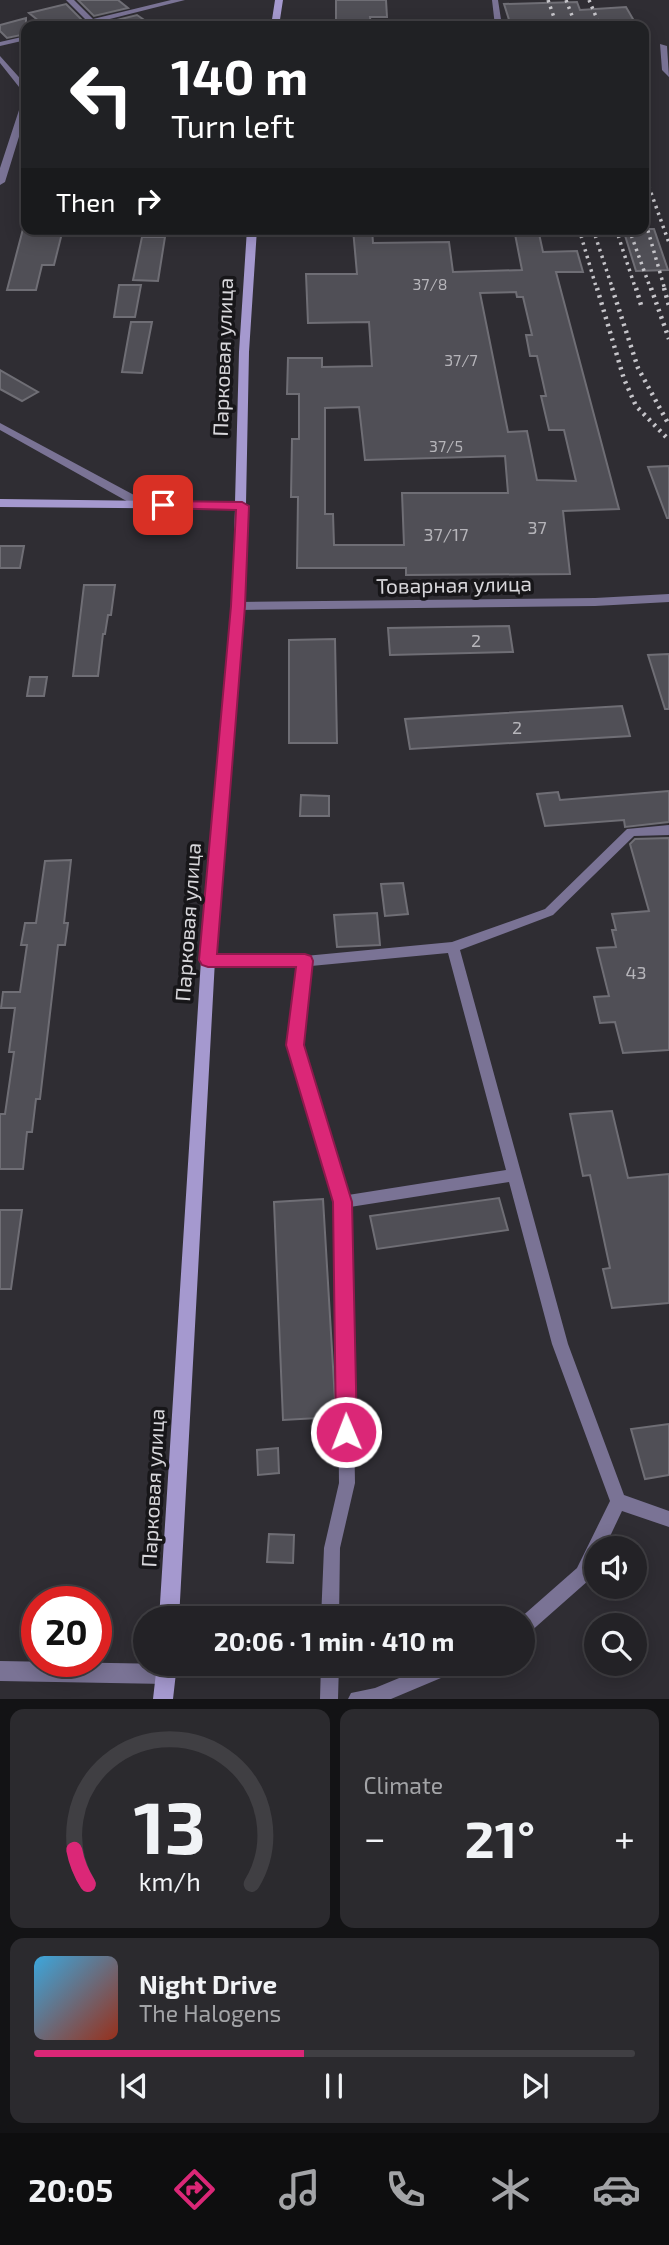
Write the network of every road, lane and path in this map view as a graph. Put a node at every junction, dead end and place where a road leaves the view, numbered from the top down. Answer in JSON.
{"nodes":[{"id":1,"x":70,"y":0,"type":"edge"},
{"id":2,"x":181,"y":0,"type":"edge"},
{"id":3,"x":279,"y":0,"type":"edge"},
{"id":4,"x":495,"y":0,"type":"edge"},
{"id":5,"x":91,"y":21,"type":"edge"},
{"id":6,"x":96,"y":21,"type":"edge"},
{"id":7,"x":276,"y":21,"type":"edge"},
{"id":8,"x":498,"y":21,"type":"edge"},
{"id":9,"x":21,"y":39,"type":"edge"},
{"id":10,"x":0,"y":44,"type":"edge"},
{"id":11,"x":663,"y":46,"type":"dead end"},
{"id":12,"x":0,"y":58,"type":"edge"},
{"id":13,"x":669,"y":75,"type":"edge"},
{"id":14,"x":21,"y":84,"type":"edge"},
{"id":15,"x":21,"y":117,"type":"edge"},
{"id":16,"x":0,"y":182,"type":"edge"},
{"id":17,"x":252,"y":235,"type":"edge"},
{"id":18,"x":0,"y":426,"type":"edge"},
{"id":19,"x":0,"y":503,"type":"edge"},
{"id":20,"x":143,"y":505,"type":"junction"},
{"id":21,"x":242,"y":506,"type":"junction"},
{"id":22,"x":669,"y":598,"type":"edge"},
{"id":23,"x":238,"y":606,"type":"junction"},
{"id":24,"x":669,"y":830,"type":"edge"},
{"id":25,"x":453,"y":947,"type":"junction"},
{"id":26,"x":208,"y":960,"type":"junction"},
{"id":27,"x":305,"y":961,"type":"junction"},
{"id":28,"x":515,"y":1175,"type":"junction"},
{"id":29,"x":343,"y":1202,"type":"junction"},
{"id":30,"x":618,"y":1500,"type":"junction"},
{"id":31,"x":669,"y":1519,"type":"edge"},
{"id":32,"x":170,"y":1606,"type":"edge"},
{"id":33,"x":330,"y":1606,"type":"edge"},
{"id":34,"x":535,"y":1616,"type":"edge"},
{"id":35,"x":133,"y":1669,"type":"edge"},
{"id":36,"x":0,"y":1671,"type":"edge"},
{"id":37,"x":165,"y":1676,"type":"edge"},
{"id":38,"x":330,"y":1676,"type":"edge"},
{"id":39,"x":425,"y":1676,"type":"edge"},
{"id":40,"x":163,"y":1699,"type":"edge"},
{"id":41,"x":329,"y":1699,"type":"edge"},
{"id":42,"x":356,"y":1699,"type":"edge"}],
"edges":[{"from":1,"to":5,"type":"street"},
{"from":2,"to":6,"type":"street"},
{"from":3,"to":7,"type":"main road"},
{"from":4,"to":8,"type":"lane"},
{"from":9,"to":10,"type":"street"},
{"from":11,"to":13,"type":"lane"},
{"from":12,"to":14,"type":"street"},
{"from":15,"to":16,"type":"street"},
{"from":17,"to":21,"type":"main road","name":"Парковая улица"},
{"from":18,"to":20,"type":"street"},
{"from":19,"to":20,"type":"main road"},
{"from":20,"to":21,"type":"main road"},
{"from":21,"to":23,"type":"main road","name":"Парковая улица"},
{"from":22,"to":23,"type":"street","name":"Товарная улица"},
{"from":23,"to":26,"type":"main road","name":"Парковая улица"},
{"from":24,"to":25,"type":"lane"},
{"from":25,"to":27,"type":"lane"},
{"from":25,"to":28,"type":"lane"},
{"from":26,"to":27,"type":"lane"},
{"from":26,"to":32,"type":"main road","name":"Парковая улица"},
{"from":27,"to":29,"type":"lane"},
{"from":28,"to":29,"type":"lane"},
{"from":28,"to":30,"type":"lane"},
{"from":29,"to":33,"type":"lane"},
{"from":30,"to":31,"type":"lane"},
{"from":30,"to":34,"type":"lane"},
{"from":35,"to":36,"type":"street"},
{"from":37,"to":40,"type":"main road"},
{"from":38,"to":41,"type":"lane"},
{"from":39,"to":42,"type":"lane"}]}
